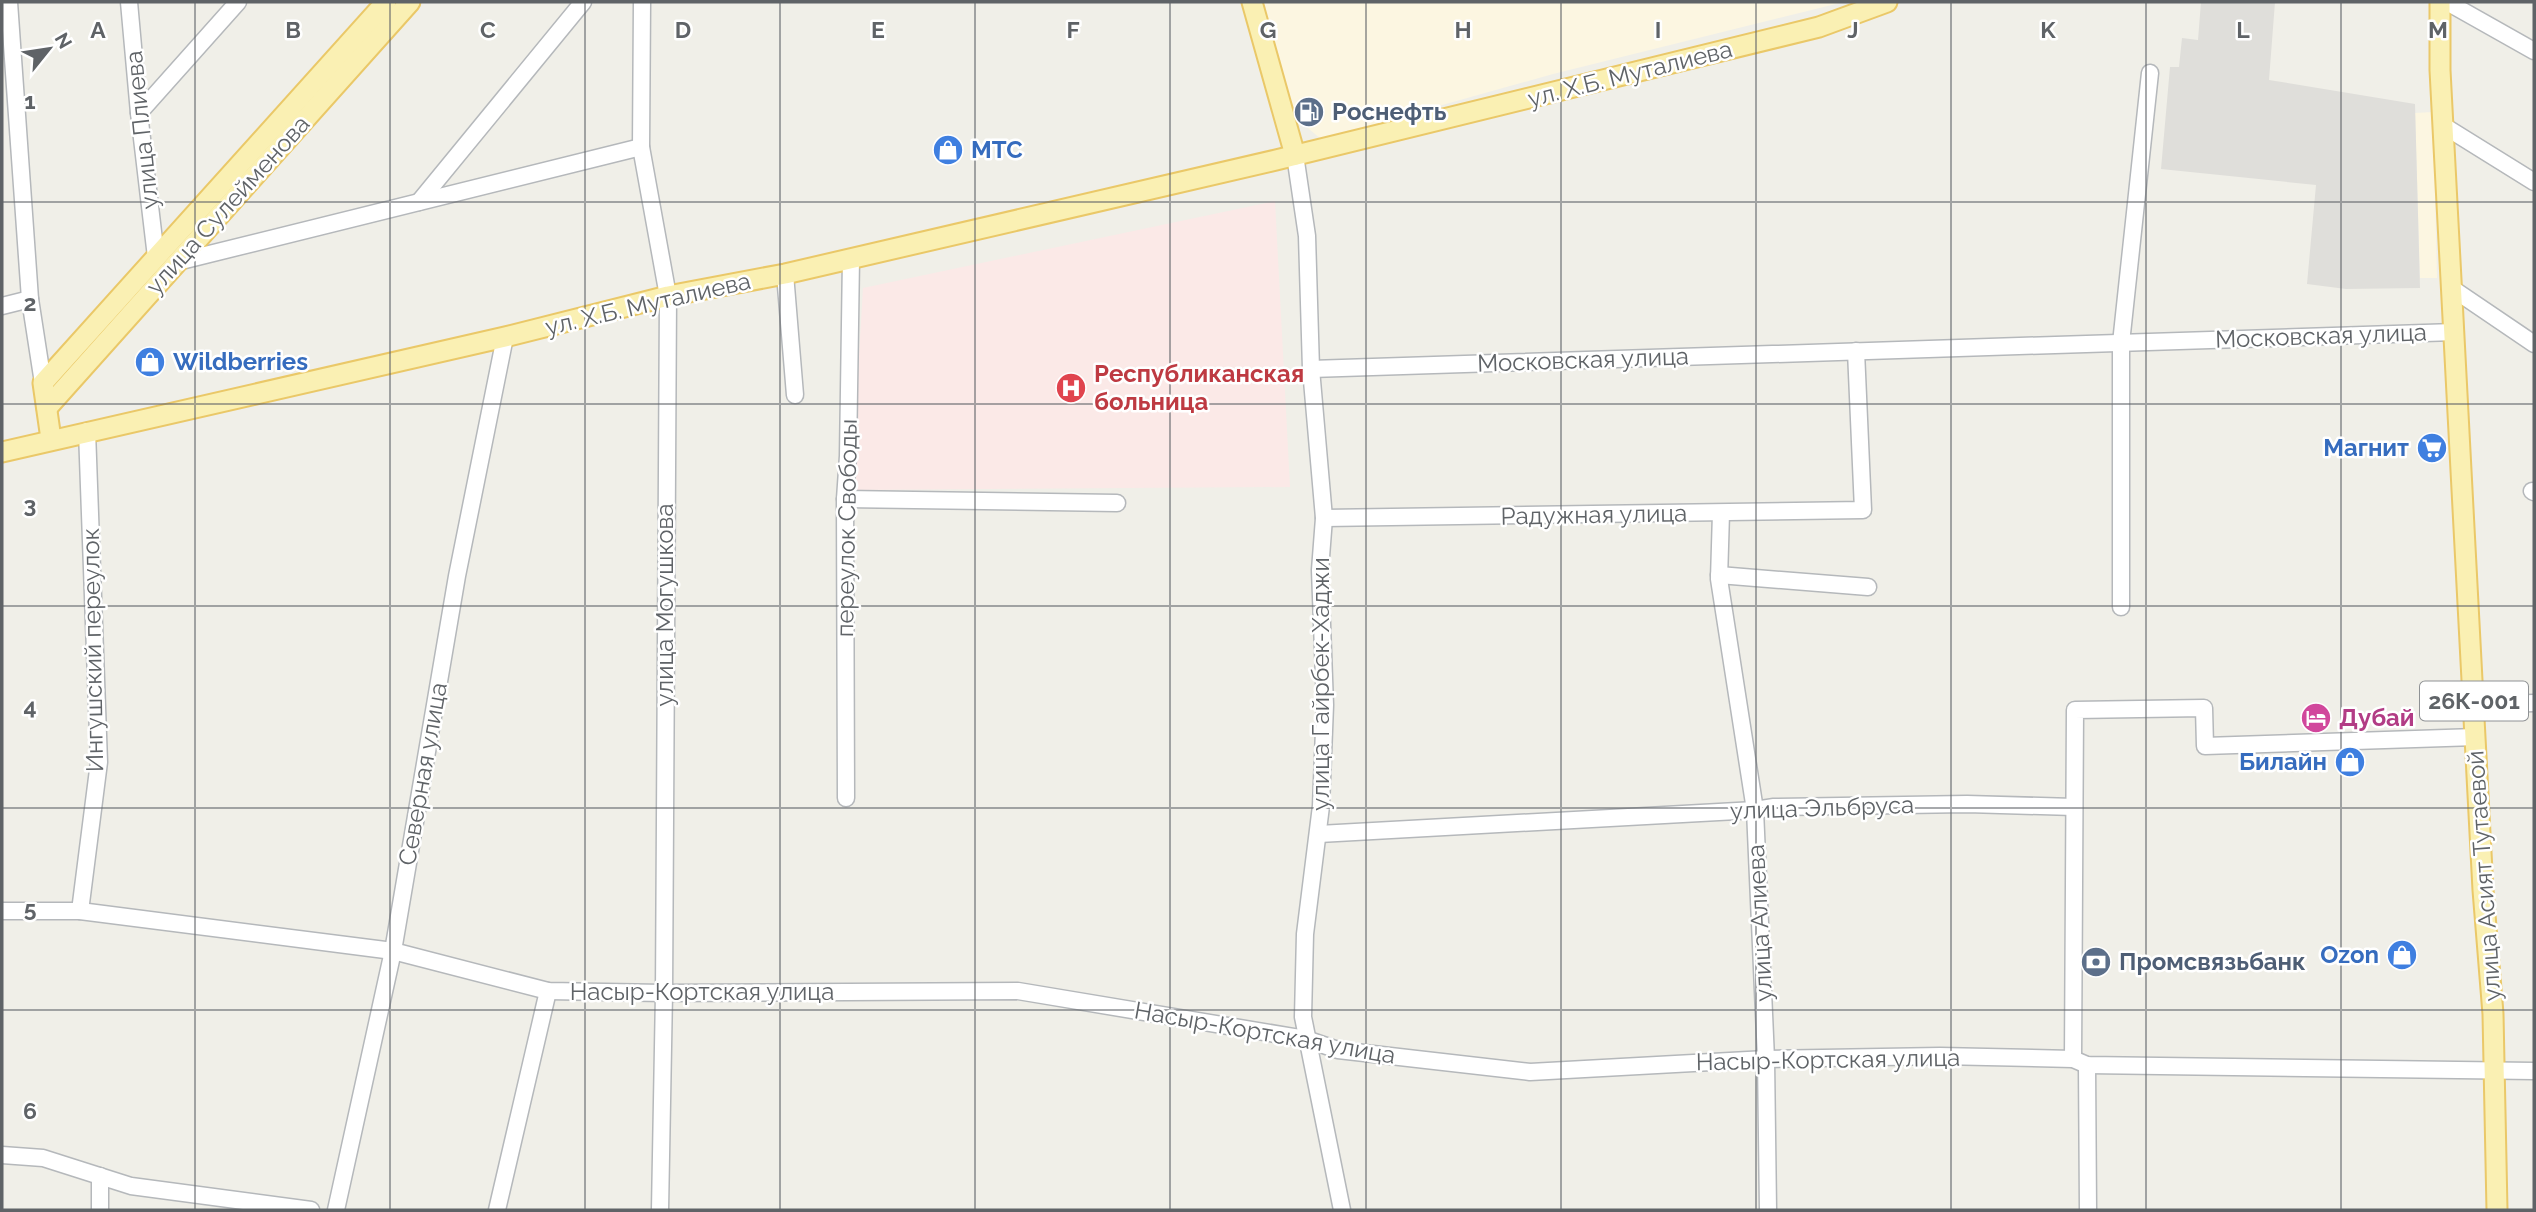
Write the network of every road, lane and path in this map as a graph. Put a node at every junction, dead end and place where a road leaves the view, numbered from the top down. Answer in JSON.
{"nodes":[{"id":1,"x":9,"y":2,"type":"edge"},
{"id":2,"x":129,"y":2,"type":"edge"},
{"id":3,"x":238,"y":2,"type":"edge"},
{"id":4,"x":386,"y":2,"type":"edge"},
{"id":5,"x":410,"y":2,"type":"edge"},
{"id":6,"x":583,"y":2,"type":"edge"},
{"id":7,"x":642,"y":2,"type":"edge"},
{"id":8,"x":1252,"y":2,"type":"edge"},
{"id":9,"x":1887,"y":2,"type":"edge"},
{"id":10,"x":2440,"y":2,"type":"edge"},
{"id":11,"x":2447,"y":2,"type":"edge"},
{"id":12,"x":2534,"y":51,"type":"edge"},
{"id":13,"x":2150,"y":73,"type":"dead end"},
{"id":14,"x":139,"y":113,"type":"junction"},
{"id":15,"x":10,"y":126,"type":"edge"},
{"id":16,"x":2444,"y":126,"type":"junction"},
{"id":17,"x":641,"y":147,"type":"junction"},
{"id":18,"x":1295,"y":155,"type":"junction"},
{"id":19,"x":2534,"y":183,"type":"edge"},
{"id":20,"x":419,"y":202,"type":"junction"},
{"id":21,"x":156,"y":257,"type":"junction"},
{"id":22,"x":851,"y":258,"type":"junction"},
{"id":23,"x":177,"y":262,"type":"junction"},
{"id":24,"x":785,"y":274,"type":"junction"},
{"id":25,"x":2453,"y":289,"type":"junction"},
{"id":26,"x":668,"y":296,"type":"junction"},
{"id":27,"x":30,"y":299,"type":"junction"},
{"id":28,"x":2,"y":306,"type":"edge"},
{"id":29,"x":2455,"y":332,"type":"junction"},
{"id":30,"x":505,"y":337,"type":"junction"},
{"id":31,"x":2121,"y":343,"type":"junction"},
{"id":32,"x":2534,"y":344,"type":"edge"},
{"id":33,"x":1856,"y":351,"type":"junction"},
{"id":34,"x":1311,"y":369,"type":"junction"},
{"id":35,"x":43,"y":383,"type":"junction"},
{"id":36,"x":796,"y":394,"type":"dead end"},
{"id":37,"x":47,"y":408,"type":"junction"},
{"id":38,"x":87,"y":430,"type":"junction"},
{"id":39,"x":51,"y":439,"type":"junction"},
{"id":40,"x":2,"y":452,"type":"edge"},
{"id":41,"x":845,"y":499,"type":"junction"},
{"id":42,"x":1117,"y":503,"type":"dead end"},
{"id":43,"x":1721,"y":513,"type":"junction"},
{"id":44,"x":1324,"y":518,"type":"junction"},
{"id":45,"x":1719,"y":575,"type":"junction"},
{"id":46,"x":1868,"y":587,"type":"dead end"},
{"id":47,"x":2121,"y":607,"type":"dead end"},
{"id":48,"x":2534,"y":703,"type":"edge"},
{"id":49,"x":2474,"y":705,"type":"junction"},
{"id":50,"x":2476,"y":737,"type":"junction"},
{"id":51,"x":846,"y":798,"type":"dead end"},
{"id":52,"x":2074,"y":807,"type":"junction"},
{"id":53,"x":1755,"y":810,"type":"junction"},
{"id":54,"x":1318,"y":834,"type":"junction"},
{"id":55,"x":2,"y":911,"type":"edge"},
{"id":56,"x":80,"y":911,"type":"junction"},
{"id":57,"x":393,"y":951,"type":"junction"},
{"id":58,"x":548,"y":991,"type":"junction"},
{"id":59,"x":664,"y":993,"type":"junction"},
{"id":60,"x":1306,"y":1040,"type":"junction"},
{"id":61,"x":1766,"y":1059,"type":"junction"},
{"id":62,"x":2080,"y":1062,"type":"junction"},
{"id":63,"x":2495,"y":1071,"type":"junction"},
{"id":64,"x":2534,"y":1071,"type":"edge"},
{"id":65,"x":2,"y":1155,"type":"edge"},
{"id":66,"x":100,"y":1176,"type":"junction"},
{"id":67,"x":100,"y":1210,"type":"edge"},
{"id":68,"x":311,"y":1210,"type":"edge"},
{"id":69,"x":336,"y":1210,"type":"edge"},
{"id":70,"x":497,"y":1210,"type":"edge"},
{"id":71,"x":660,"y":1210,"type":"edge"},
{"id":72,"x":1342,"y":1210,"type":"edge"},
{"id":73,"x":1768,"y":1210,"type":"edge"},
{"id":74,"x":2088,"y":1210,"type":"edge"},
{"id":75,"x":2497,"y":1210,"type":"edge"}],
"edges":[{"from":1,"to":15,"type":"street"},
{"from":2,"to":14,"type":"street","name":"улица Плиева"},
{"from":3,"to":14,"type":"street"},
{"from":4,"to":21,"type":"main road","name":"улица Сулейменова"},
{"from":5,"to":23,"type":"main road","name":"улица Сулейменова"},
{"from":6,"to":20,"type":"street"},
{"from":7,"to":17,"type":"street","name":"улица Могушкова"},
{"from":8,"to":18,"type":"main road"},
{"from":9,"to":18,"type":"main road","name":"ул. Х.Б. Муталиева"},
{"from":10,"to":16,"type":"main road","name":"Московская улица","number":"26К-001"},
{"from":11,"to":12,"type":"street"},
{"from":13,"to":31,"type":"street"},
{"from":14,"to":21,"type":"street","name":"улица Плиева"},
{"from":15,"to":27,"type":"street"},
{"from":16,"to":19,"type":"street"},
{"from":16,"to":25,"type":"main road","name":"Московская улица","number":"26К-001"},
{"from":17,"to":20,"type":"street"},
{"from":17,"to":26,"type":"street","name":"улица Могушкова"},
{"from":18,"to":22,"type":"main road","name":"ул. Х.Б. Муталиева"},
{"from":18,"to":34,"type":"street","name":"улица Гайрбек-Хаджи"},
{"from":20,"to":23,"type":"street"},
{"from":21,"to":35,"type":"main road","name":"улица Сулейменова"},
{"from":22,"to":24,"type":"main road","name":"ул. Х.Б. Муталиева"},
{"from":22,"to":41,"type":"street","name":"переулок Свободы"},
{"from":23,"to":37,"type":"main road","name":"улица Сулейменова"},
{"from":24,"to":26,"type":"main road","name":"ул. Х.Б. Муталиева"},
{"from":24,"to":36,"type":"street"},
{"from":25,"to":29,"type":"main road","name":"Московская улица","number":"26К-001"},
{"from":25,"to":32,"type":"street"},
{"from":26,"to":30,"type":"main road","name":"ул. Х.Б. Муталиева"},
{"from":26,"to":59,"type":"street","name":"улица Могушкова"},
{"from":27,"to":28,"type":"street"},
{"from":27,"to":35,"type":"street"},
{"from":29,"to":31,"type":"street","name":"Московская улица"},
{"from":29,"to":49,"type":"main road","name":"улица Асият Тутаевой","number":"26К-001"},
{"from":30,"to":38,"type":"main road","name":"ул. Х.Б. Муталиева"},
{"from":30,"to":57,"type":"street","name":"Северная улица"},
{"from":31,"to":33,"type":"street","name":"Московская улица"},
{"from":31,"to":47,"type":"street"},
{"from":33,"to":34,"type":"street","name":"Московская улица"},
{"from":33,"to":43,"type":"street","name":"Радужная улица"},
{"from":34,"to":44,"type":"street","name":"улица Гайрбек-Хаджи"},
{"from":35,"to":37,"type":"main road"},
{"from":37,"to":39,"type":"main road"},
{"from":38,"to":39,"type":"main road","name":"ул. Х.Б. Муталиева"},
{"from":38,"to":56,"type":"street","name":"Ингушский переулок"},
{"from":39,"to":40,"type":"main road","name":"ул. Х.Б. Муталиева"},
{"from":41,"to":42,"type":"street"},
{"from":41,"to":51,"type":"street","name":"переулок Свободы"},
{"from":43,"to":44,"type":"street","name":"Радужная улица"},
{"from":43,"to":45,"type":"street","name":"улица Алиева"},
{"from":44,"to":54,"type":"street","name":"улица Гайрбек-Хаджи"},
{"from":45,"to":46,"type":"street"},
{"from":45,"to":53,"type":"street","name":"улица Алиева"},
{"from":48,"to":49,"type":"street"},
{"from":49,"to":50,"type":"main road","name":"улица Асият Тутаевой","number":"26К-001"},
{"from":50,"to":52,"type":"street"},
{"from":50,"to":63,"type":"main road","name":"улица Асият Тутаевой","number":"26К-001"},
{"from":52,"to":53,"type":"street","name":"улица Эльбруса"},
{"from":52,"to":62,"type":"street"},
{"from":53,"to":54,"type":"street","name":"улица Эльбруса"},
{"from":53,"to":61,"type":"street","name":"улица Алиева"},
{"from":54,"to":60,"type":"street","name":"улица Гайрбек-Хаджи"},
{"from":55,"to":56,"type":"street","name":"Насыр-Кортская улица"},
{"from":56,"to":57,"type":"street","name":"Насыр-Кортская улица"},
{"from":57,"to":58,"type":"street","name":"Насыр-Кортская улица"},
{"from":57,"to":69,"type":"street","name":"Северная улица"},
{"from":58,"to":59,"type":"street","name":"Насыр-Кортская улица"},
{"from":58,"to":70,"type":"street"},
{"from":59,"to":60,"type":"street","name":"Насыр-Кортская улица"},
{"from":59,"to":71,"type":"street","name":"улица Могушкова"},
{"from":60,"to":61,"type":"street","name":"Насыр-Кортская улица"},
{"from":60,"to":72,"type":"street","name":"улица Гайрбек-Хаджи"},
{"from":61,"to":62,"type":"street","name":"Насыр-Кортская улица"},
{"from":61,"to":73,"type":"street","name":"улица Алиева"},
{"from":62,"to":63,"type":"street","name":"Насыр-Кортская улица"},
{"from":62,"to":74,"type":"street"},
{"from":63,"to":64,"type":"street","name":"Насыр-Кортская улица"},
{"from":63,"to":75,"type":"main road","name":"улица Асият Тутаевой","number":"26К-001"},
{"from":65,"to":66,"type":"street"},
{"from":66,"to":67,"type":"street"},
{"from":66,"to":68,"type":"street"}]}
